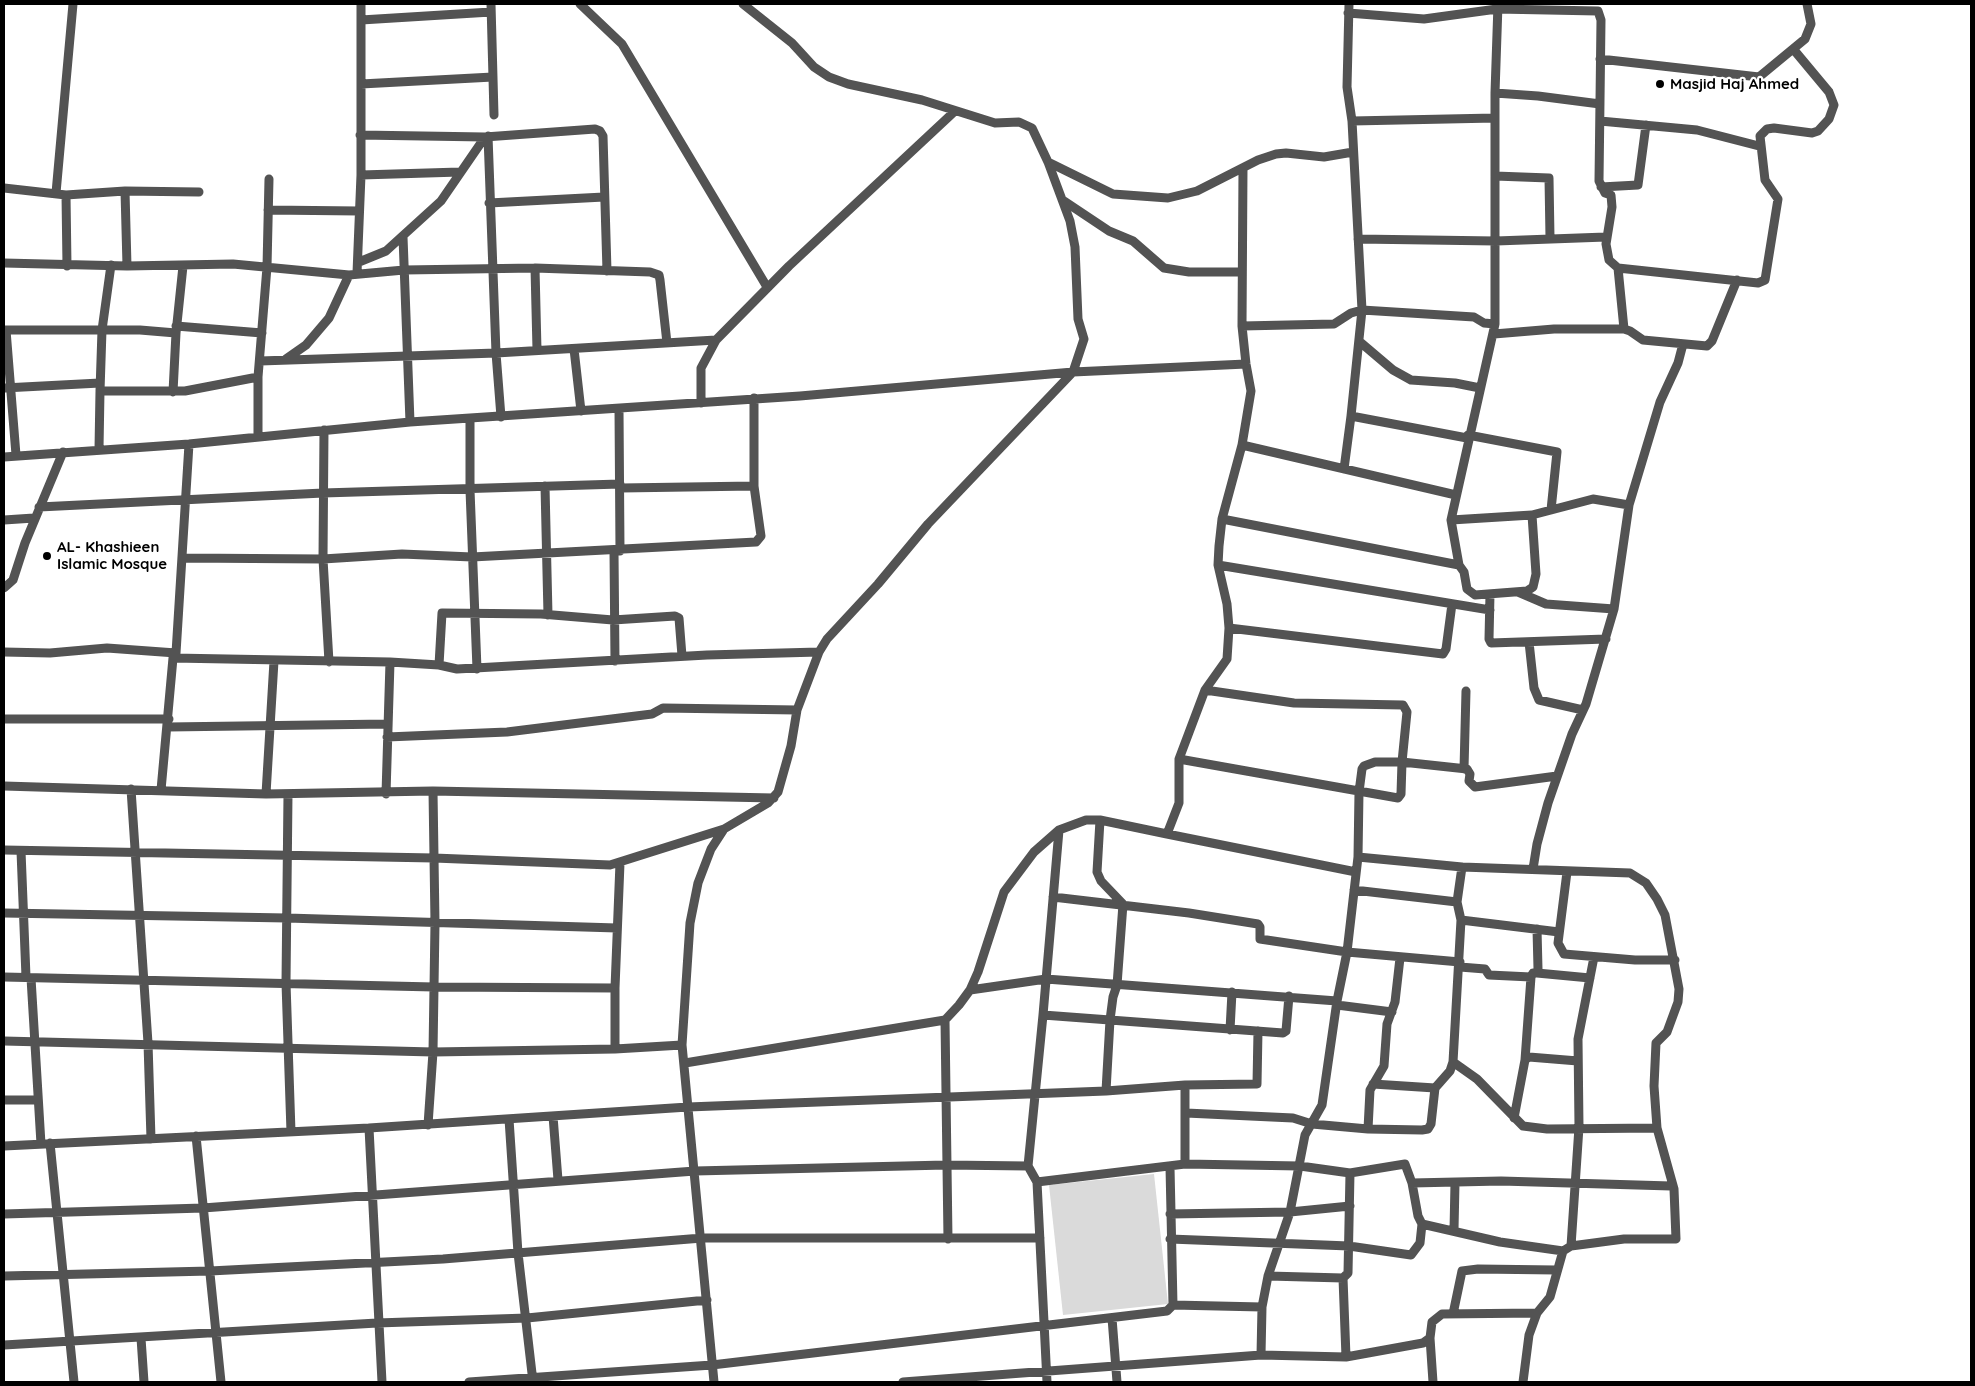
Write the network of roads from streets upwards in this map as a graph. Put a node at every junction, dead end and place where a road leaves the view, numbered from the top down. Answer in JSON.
{"nodes":[{"id":1,"x":73,"y":4,"type":"edge"},
{"id":2,"x":361,"y":4,"type":"edge"},
{"id":3,"x":580,"y":4,"type":"edge"},
{"id":4,"x":743,"y":4,"type":"edge"},
{"id":5,"x":1807,"y":4,"type":"edge"},
{"id":6,"x":1497,"y":7,"type":"edge"},
{"id":7,"x":491,"y":8,"type":"edge"},
{"id":8,"x":1348,"y":8,"type":"edge"},
{"id":9,"x":361,"y":20,"type":"junction"},
{"id":10,"x":1794,"y":50,"type":"junction"},
{"id":11,"x":1600,"y":59,"type":"junction"},
{"id":12,"x":493,"y":77,"type":"junction"},
{"id":13,"x":361,"y":84,"type":"junction"},
{"id":14,"x":1495,"y":93,"type":"junction"},
{"id":15,"x":1600,"y":104,"type":"junction"},
{"id":16,"x":955,"y":111,"type":"junction"},
{"id":17,"x":494,"y":114,"type":"dead end"},
{"id":18,"x":1495,"y":118,"type":"junction"},
{"id":19,"x":1352,"y":121,"type":"junction"},
{"id":20,"x":1600,"y":121,"type":"junction"},
{"id":21,"x":1646,"y":125,"type":"junction"},
{"id":22,"x":360,"y":135,"type":"junction"},
{"id":23,"x":486,"y":136,"type":"junction"},
{"id":24,"x":1759,"y":146,"type":"junction"},
{"id":25,"x":1353,"y":152,"type":"junction"},
{"id":26,"x":1048,"y":162,"type":"junction"},
{"id":27,"x":1243,"y":168,"type":"junction"},
{"id":28,"x":460,"y":172,"type":"junction"},
{"id":29,"x":361,"y":174,"type":"junction"},
{"id":30,"x":1495,"y":176,"type":"junction"},
{"id":31,"x":269,"y":179,"type":"dead end"},
{"id":32,"x":1601,"y":187,"type":"junction"},
{"id":33,"x":4,"y":188,"type":"edge"},
{"id":34,"x":125,"y":191,"type":"junction"},
{"id":35,"x":199,"y":192,"type":"dead end"},
{"id":36,"x":56,"y":193,"type":"junction"},
{"id":37,"x":66,"y":194,"type":"junction"},
{"id":38,"x":604,"y":197,"type":"junction"},
{"id":39,"x":1064,"y":201,"type":"junction"},
{"id":40,"x":489,"y":203,"type":"junction"},
{"id":41,"x":268,"y":210,"type":"junction"},
{"id":42,"x":359,"y":211,"type":"junction"},
{"id":43,"x":402,"y":237,"type":"junction"},
{"id":44,"x":1606,"y":237,"type":"junction"},
{"id":45,"x":1550,"y":238,"type":"junction"},
{"id":46,"x":1358,"y":239,"type":"junction"},
{"id":47,"x":1496,"y":242,"type":"junction"},
{"id":48,"x":359,"y":262,"type":"junction"},
{"id":49,"x":4,"y":264,"type":"edge"},
{"id":50,"x":111,"y":265,"type":"junction"},
{"id":51,"x":67,"y":266,"type":"junction"},
{"id":52,"x":127,"y":266,"type":"junction"},
{"id":53,"x":183,"y":266,"type":"junction"},
{"id":54,"x":267,"y":267,"type":"junction"},
{"id":55,"x":535,"y":268,"type":"junction"},
{"id":56,"x":1618,"y":268,"type":"junction"},
{"id":57,"x":493,"y":269,"type":"junction"},
{"id":58,"x":404,"y":270,"type":"junction"},
{"id":59,"x":607,"y":271,"type":"junction"},
{"id":60,"x":1242,"y":272,"type":"junction"},
{"id":61,"x":353,"y":274,"type":"junction"},
{"id":62,"x":1737,"y":280,"type":"junction"},
{"id":63,"x":767,"y":287,"type":"junction"},
{"id":64,"x":1362,"y":310,"type":"junction"},
{"id":65,"x":1242,"y":326,"type":"junction"},
{"id":66,"x":176,"y":329,"type":"junction"},
{"id":67,"x":1494,"y":329,"type":"junction"},
{"id":68,"x":5,"y":330,"type":"edge"},
{"id":69,"x":102,"y":330,"type":"junction"},
{"id":70,"x":1624,"y":330,"type":"junction"},
{"id":71,"x":262,"y":333,"type":"junction"},
{"id":72,"x":716,"y":340,"type":"junction"},
{"id":73,"x":1360,"y":342,"type":"junction"},
{"id":74,"x":667,"y":343,"type":"junction"},
{"id":75,"x":1683,"y":344,"type":"junction"},
{"id":76,"x":574,"y":349,"type":"junction"},
{"id":77,"x":537,"y":350,"type":"junction"},
{"id":78,"x":496,"y":352,"type":"junction"},
{"id":79,"x":407,"y":356,"type":"junction"},
{"id":80,"x":286,"y":359,"type":"junction"},
{"id":81,"x":260,"y":361,"type":"junction"},
{"id":82,"x":1246,"y":364,"type":"junction"},
{"id":83,"x":1073,"y":372,"type":"junction"},
{"id":84,"x":258,"y":377,"type":"junction"},
{"id":85,"x":100,"y":387,"type":"junction"},
{"id":86,"x":7,"y":388,"type":"edge"},
{"id":87,"x":1480,"y":388,"type":"junction"},
{"id":88,"x":174,"y":392,"type":"junction"},
{"id":89,"x":754,"y":398,"type":"junction"},
{"id":90,"x":701,"y":403,"type":"junction"},
{"id":91,"x":618,"y":409,"type":"junction"},
{"id":92,"x":581,"y":411,"type":"junction"},
{"id":93,"x":501,"y":416,"type":"junction"},
{"id":94,"x":1352,"y":416,"type":"junction"},
{"id":95,"x":470,"y":418,"type":"junction"},
{"id":96,"x":410,"y":422,"type":"junction"},
{"id":97,"x":324,"y":430,"type":"junction"},
{"id":98,"x":1468,"y":436,"type":"junction"},
{"id":99,"x":258,"y":437,"type":"junction"},
{"id":100,"x":189,"y":444,"type":"junction"},
{"id":101,"x":1242,"y":445,"type":"junction"},
{"id":102,"x":99,"y":449,"type":"junction"},
{"id":103,"x":63,"y":452,"type":"junction"},
{"id":104,"x":16,"y":455,"type":"junction"},
{"id":105,"x":4,"y":457,"type":"edge"},
{"id":106,"x":1344,"y":469,"type":"junction"},
{"id":107,"x":545,"y":486,"type":"junction"},
{"id":108,"x":620,"y":486,"type":"junction"},
{"id":109,"x":754,"y":486,"type":"junction"},
{"id":110,"x":470,"y":490,"type":"junction"},
{"id":111,"x":323,"y":493,"type":"junction"},
{"id":112,"x":1456,"y":495,"type":"junction"},
{"id":113,"x":187,"y":500,"type":"junction"},
{"id":114,"x":1629,"y":505,"type":"junction"},
{"id":115,"x":39,"y":507,"type":"junction"},
{"id":116,"x":1551,"y":510,"type":"junction"},
{"id":117,"x":1532,"y":515,"type":"junction"},
{"id":118,"x":34,"y":518,"type":"junction"},
{"id":119,"x":1222,"y":519,"type":"junction"},
{"id":120,"x":4,"y":520,"type":"edge"},
{"id":121,"x":1451,"y":520,"type":"junction"},
{"id":122,"x":617,"y":551,"type":"junction"},
{"id":123,"x":547,"y":554,"type":"junction"},
{"id":124,"x":472,"y":557,"type":"junction"},
{"id":125,"x":183,"y":558,"type":"junction"},
{"id":126,"x":324,"y":559,"type":"junction"},
{"id":127,"x":1218,"y":565,"type":"junction"},
{"id":128,"x":1459,"y":565,"type":"junction"},
{"id":129,"x":4,"y":588,"type":"edge"},
{"id":130,"x":1518,"y":592,"type":"junction"},
{"id":131,"x":1490,"y":594,"type":"junction"},
{"id":132,"x":1452,"y":604,"type":"junction"},
{"id":133,"x":1614,"y":609,"type":"junction"},
{"id":134,"x":1490,"y":610,"type":"junction"},
{"id":135,"x":475,"y":613,"type":"junction"},
{"id":136,"x":548,"y":615,"type":"junction"},
{"id":137,"x":613,"y":620,"type":"junction"},
{"id":138,"x":1229,"y":628,"type":"junction"},
{"id":139,"x":1606,"y":639,"type":"junction"},
{"id":140,"x":1529,"y":642,"type":"junction"},
{"id":141,"x":4,"y":652,"type":"edge"},
{"id":142,"x":819,"y":652,"type":"junction"},
{"id":143,"x":175,"y":655,"type":"junction"},
{"id":144,"x":682,"y":656,"type":"junction"},
{"id":145,"x":274,"y":661,"type":"junction"},
{"id":146,"x":615,"y":661,"type":"junction"},
{"id":147,"x":329,"y":662,"type":"junction"},
{"id":148,"x":390,"y":662,"type":"junction"},
{"id":149,"x":439,"y":665,"type":"junction"},
{"id":150,"x":477,"y":668,"type":"junction"},
{"id":151,"x":1205,"y":690,"type":"junction"},
{"id":152,"x":1466,"y":691,"type":"dead end"},
{"id":153,"x":797,"y":710,"type":"junction"},
{"id":154,"x":1583,"y":710,"type":"junction"},
{"id":155,"x":4,"y":719,"type":"edge"},
{"id":156,"x":168,"y":723,"type":"junction"},
{"id":157,"x":270,"y":724,"type":"junction"},
{"id":158,"x":388,"y":724,"type":"junction"},
{"id":159,"x":387,"y":737,"type":"junction"},
{"id":160,"x":1179,"y":759,"type":"junction"},
{"id":161,"x":1402,"y":762,"type":"junction"},
{"id":162,"x":1464,"y":768,"type":"junction"},
{"id":163,"x":1557,"y":776,"type":"junction"},
{"id":164,"x":4,"y":786,"type":"edge"},
{"id":165,"x":131,"y":789,"type":"junction"},
{"id":166,"x":161,"y":790,"type":"junction"},
{"id":167,"x":433,"y":791,"type":"junction"},
{"id":168,"x":1358,"y":792,"type":"junction"},
{"id":169,"x":266,"y":794,"type":"junction"},
{"id":170,"x":288,"y":794,"type":"junction"},
{"id":171,"x":386,"y":794,"type":"junction"},
{"id":172,"x":774,"y":798,"type":"junction"},
{"id":173,"x":1100,"y":820,"type":"junction"},
{"id":174,"x":724,"y":829,"type":"junction"},
{"id":175,"x":1059,"y":830,"type":"junction"},
{"id":176,"x":1167,"y":834,"type":"junction"},
{"id":177,"x":4,"y":850,"type":"edge"},
{"id":178,"x":21,"y":851,"type":"junction"},
{"id":179,"x":135,"y":854,"type":"junction"},
{"id":180,"x":288,"y":855,"type":"junction"},
{"id":181,"x":1358,"y":857,"type":"junction"},
{"id":182,"x":434,"y":858,"type":"junction"},
{"id":183,"x":620,"y":863,"type":"junction"},
{"id":184,"x":1462,"y":867,"type":"junction"},
{"id":185,"x":1533,"y":869,"type":"junction"},
{"id":186,"x":1356,"y":872,"type":"junction"},
{"id":187,"x":1567,"y":872,"type":"junction"},
{"id":188,"x":1354,"y":890,"type":"junction"},
{"id":189,"x":1053,"y":897,"type":"junction"},
{"id":190,"x":1457,"y":902,"type":"junction"},
{"id":191,"x":1123,"y":904,"type":"junction"},
{"id":192,"x":4,"y":913,"type":"edge"},
{"id":193,"x":23,"y":914,"type":"junction"},
{"id":194,"x":140,"y":915,"type":"junction"},
{"id":195,"x":287,"y":918,"type":"junction"},
{"id":196,"x":1461,"y":920,"type":"junction"},
{"id":197,"x":435,"y":924,"type":"junction"},
{"id":198,"x":618,"y":928,"type":"junction"},
{"id":199,"x":1537,"y":930,"type":"junction"},
{"id":200,"x":1559,"y":932,"type":"junction"},
{"id":201,"x":1347,"y":952,"type":"junction"},
{"id":202,"x":1594,"y":957,"type":"junction"},
{"id":203,"x":1400,"y":958,"type":"junction"},
{"id":204,"x":1675,"y":960,"type":"junction"},
{"id":205,"x":1460,"y":965,"type":"junction"},
{"id":206,"x":1534,"y":975,"type":"junction"},
{"id":207,"x":4,"y":977,"type":"edge"},
{"id":208,"x":29,"y":978,"type":"junction"},
{"id":209,"x":1590,"y":978,"type":"junction"},
{"id":210,"x":143,"y":979,"type":"junction"},
{"id":211,"x":1046,"y":979,"type":"junction"},
{"id":212,"x":286,"y":983,"type":"junction"},
{"id":213,"x":1117,"y":985,"type":"junction"},
{"id":214,"x":434,"y":987,"type":"junction"},
{"id":215,"x":615,"y":988,"type":"junction"},
{"id":216,"x":970,"y":990,"type":"junction"},
{"id":217,"x":1232,"y":992,"type":"junction"},
{"id":218,"x":1289,"y":996,"type":"junction"},
{"id":219,"x":1337,"y":1003,"type":"junction"},
{"id":220,"x":1392,"y":1012,"type":"junction"},
{"id":221,"x":1043,"y":1016,"type":"junction"},
{"id":222,"x":945,"y":1020,"type":"junction"},
{"id":223,"x":1110,"y":1020,"type":"junction"},
{"id":224,"x":1230,"y":1030,"type":"junction"},
{"id":225,"x":1258,"y":1031,"type":"junction"},
{"id":226,"x":4,"y":1041,"type":"edge"},
{"id":227,"x":35,"y":1041,"type":"junction"},
{"id":228,"x":148,"y":1043,"type":"junction"},
{"id":229,"x":682,"y":1045,"type":"junction"},
{"id":230,"x":288,"y":1048,"type":"junction"},
{"id":231,"x":615,"y":1049,"type":"junction"},
{"id":232,"x":433,"y":1052,"type":"junction"},
{"id":233,"x":1526,"y":1060,"type":"junction"},
{"id":234,"x":1578,"y":1061,"type":"junction"},
{"id":235,"x":1453,"y":1062,"type":"junction"},
{"id":236,"x":686,"y":1063,"type":"junction"},
{"id":237,"x":1373,"y":1084,"type":"junction"},
{"id":238,"x":1185,"y":1085,"type":"junction"},
{"id":239,"x":1434,"y":1088,"type":"junction"},
{"id":240,"x":1106,"y":1091,"type":"junction"},
{"id":241,"x":1037,"y":1094,"type":"junction"},
{"id":242,"x":948,"y":1097,"type":"junction"},
{"id":243,"x":4,"y":1100,"type":"edge"},
{"id":244,"x":38,"y":1100,"type":"junction"},
{"id":245,"x":688,"y":1107,"type":"junction"},
{"id":246,"x":1186,"y":1113,"type":"junction"},
{"id":247,"x":553,"y":1116,"type":"junction"},
{"id":248,"x":1514,"y":1118,"type":"junction"},
{"id":249,"x":509,"y":1119,"type":"junction"},
{"id":250,"x":1312,"y":1124,"type":"junction"},
{"id":251,"x":428,"y":1125,"type":"junction"},
{"id":252,"x":370,"y":1128,"type":"junction"},
{"id":253,"x":1579,"y":1128,"type":"junction"},
{"id":254,"x":1657,"y":1128,"type":"junction"},
{"id":255,"x":1368,"y":1129,"type":"junction"},
{"id":256,"x":291,"y":1132,"type":"junction"},
{"id":257,"x":196,"y":1136,"type":"junction"},
{"id":258,"x":151,"y":1138,"type":"junction"},
{"id":259,"x":46,"y":1144,"type":"junction"},
{"id":260,"x":4,"y":1146,"type":"edge"},
{"id":261,"x":1185,"y":1164,"type":"junction"},
{"id":262,"x":946,"y":1165,"type":"junction"},
{"id":263,"x":1028,"y":1166,"type":"junction"},
{"id":264,"x":1300,"y":1166,"type":"junction"},
{"id":265,"x":1170,"y":1167,"type":"junction"},
{"id":266,"x":695,"y":1172,"type":"junction"},
{"id":267,"x":1350,"y":1173,"type":"junction"},
{"id":268,"x":558,"y":1180,"type":"junction"},
{"id":269,"x":1036,"y":1182,"type":"junction"},
{"id":270,"x":514,"y":1183,"type":"junction"},
{"id":271,"x":1412,"y":1183,"type":"junction"},
{"id":272,"x":1455,"y":1184,"type":"junction"},
{"id":273,"x":1576,"y":1184,"type":"junction"},
{"id":274,"x":1671,"y":1186,"type":"junction"},
{"id":275,"x":371,"y":1194,"type":"junction"},
{"id":276,"x":1350,"y":1206,"type":"junction"},
{"id":277,"x":203,"y":1208,"type":"junction"},
{"id":278,"x":57,"y":1212,"type":"junction"},
{"id":279,"x":1290,"y":1212,"type":"junction"},
{"id":280,"x":4,"y":1214,"type":"edge"},
{"id":281,"x":1170,"y":1214,"type":"junction"},
{"id":282,"x":1422,"y":1224,"type":"junction"},
{"id":283,"x":1454,"y":1230,"type":"junction"},
{"id":284,"x":702,"y":1238,"type":"junction"},
{"id":285,"x":1040,"y":1238,"type":"junction"},
{"id":286,"x":948,"y":1239,"type":"junction"},
{"id":287,"x":1170,"y":1239,"type":"junction"},
{"id":288,"x":1280,"y":1242,"type":"junction"},
{"id":289,"x":1348,"y":1246,"type":"junction"},
{"id":290,"x":1567,"y":1248,"type":"junction"},
{"id":291,"x":518,"y":1253,"type":"junction"},
{"id":292,"x":376,"y":1263,"type":"junction"},
{"id":293,"x":1556,"y":1270,"type":"junction"},
{"id":294,"x":210,"y":1271,"type":"junction"},
{"id":295,"x":63,"y":1273,"type":"junction"},
{"id":296,"x":4,"y":1276,"type":"edge"},
{"id":297,"x":1268,"y":1276,"type":"junction"},
{"id":298,"x":1342,"y":1278,"type":"junction"},
{"id":299,"x":707,"y":1300,"type":"junction"},
{"id":300,"x":1174,"y":1304,"type":"junction"},
{"id":301,"x":1262,"y":1307,"type":"junction"},
{"id":302,"x":1537,"y":1313,"type":"junction"},
{"id":303,"x":1453,"y":1314,"type":"junction"},
{"id":304,"x":527,"y":1318,"type":"junction"},
{"id":305,"x":1112,"y":1318,"type":"junction"},
{"id":306,"x":377,"y":1324,"type":"junction"},
{"id":307,"x":1044,"y":1324,"type":"junction"},
{"id":308,"x":216,"y":1334,"type":"junction"},
{"id":309,"x":141,"y":1338,"type":"junction"},
{"id":310,"x":1430,"y":1338,"type":"junction"},
{"id":311,"x":70,"y":1341,"type":"junction"},
{"id":312,"x":4,"y":1345,"type":"edge"},
{"id":313,"x":1261,"y":1355,"type":"junction"},
{"id":314,"x":1346,"y":1357,"type":"junction"},
{"id":315,"x":712,"y":1365,"type":"junction"},
{"id":316,"x":1117,"y":1366,"type":"junction"},
{"id":317,"x":1047,"y":1370,"type":"junction"},
{"id":318,"x":995,"y":1378,"type":"edge"},
{"id":319,"x":532,"y":1380,"type":"edge"},
{"id":320,"x":74,"y":1382,"type":"edge"},
{"id":321,"x":144,"y":1382,"type":"edge"},
{"id":322,"x":221,"y":1382,"type":"edge"},
{"id":323,"x":382,"y":1382,"type":"edge"},
{"id":324,"x":469,"y":1382,"type":"edge"},
{"id":325,"x":714,"y":1382,"type":"edge"},
{"id":326,"x":903,"y":1382,"type":"edge"},
{"id":327,"x":1047,"y":1382,"type":"edge"},
{"id":328,"x":1117,"y":1382,"type":"edge"},
{"id":329,"x":1433,"y":1382,"type":"edge"},
{"id":330,"x":1523,"y":1382,"type":"edge"}],
"edges":[{"from":1,"to":36,"type":"street"},
{"from":2,"to":9,"type":"street"},
{"from":3,"to":63,"type":"street"},
{"from":4,"to":16,"type":"street"},
{"from":5,"to":10,"type":"street"},
{"from":6,"to":8,"type":"street"},
{"from":6,"to":11,"type":"street"},
{"from":6,"to":14,"type":"street"},
{"from":7,"to":9,"type":"street"},
{"from":7,"to":12,"type":"street"},
{"from":8,"to":19,"type":"street"},
{"from":9,"to":13,"type":"street"},
{"from":10,"to":11,"type":"street"},
{"from":10,"to":24,"type":"street"},
{"from":11,"to":15,"type":"street"},
{"from":12,"to":13,"type":"street"},
{"from":12,"to":17,"type":"street"},
{"from":13,"to":22,"type":"street"},
{"from":14,"to":15,"type":"street"},
{"from":14,"to":18,"type":"street"},
{"from":15,"to":20,"type":"street"},
{"from":16,"to":26,"type":"street"},
{"from":16,"to":63,"type":"street"},
{"from":18,"to":19,"type":"street"},
{"from":18,"to":30,"type":"street"},
{"from":19,"to":25,"type":"street"},
{"from":20,"to":21,"type":"street"},
{"from":20,"to":32,"type":"street"},
{"from":21,"to":24,"type":"street"},
{"from":21,"to":32,"type":"street"},
{"from":22,"to":23,"type":"street"},
{"from":22,"to":29,"type":"street"},
{"from":23,"to":28,"type":"street"},
{"from":23,"to":38,"type":"street"},
{"from":23,"to":40,"type":"street"},
{"from":24,"to":62,"type":"street"},
{"from":25,"to":27,"type":"street"},
{"from":25,"to":46,"type":"street"},
{"from":26,"to":27,"type":"street"},
{"from":26,"to":39,"type":"street"},
{"from":27,"to":60,"type":"street"},
{"from":28,"to":29,"type":"street"},
{"from":28,"to":43,"type":"street"},
{"from":29,"to":42,"type":"street"},
{"from":30,"to":45,"type":"street"},
{"from":30,"to":47,"type":"street"},
{"from":31,"to":41,"type":"street"},
{"from":32,"to":44,"type":"street"},
{"from":33,"to":36,"type":"street"},
{"from":34,"to":35,"type":"street"},
{"from":34,"to":37,"type":"street"},
{"from":34,"to":52,"type":"street"},
{"from":36,"to":37,"type":"street"},
{"from":37,"to":51,"type":"street"},
{"from":38,"to":40,"type":"street"},
{"from":38,"to":59,"type":"street"},
{"from":39,"to":60,"type":"street"},
{"from":39,"to":83,"type":"street"},
{"from":40,"to":57,"type":"street"},
{"from":41,"to":42,"type":"street"},
{"from":41,"to":54,"type":"street"},
{"from":42,"to":48,"type":"street"},
{"from":43,"to":48,"type":"street"},
{"from":43,"to":58,"type":"street"},
{"from":44,"to":45,"type":"street"},
{"from":44,"to":56,"type":"street"},
{"from":45,"to":47,"type":"street"},
{"from":46,"to":47,"type":"street"},
{"from":46,"to":64,"type":"street"},
{"from":47,"to":67,"type":"street"},
{"from":48,"to":61,"type":"street"},
{"from":49,"to":51,"type":"street"},
{"from":50,"to":51,"type":"street"},
{"from":50,"to":52,"type":"street"},
{"from":50,"to":69,"type":"street"},
{"from":52,"to":53,"type":"street"},
{"from":53,"to":54,"type":"street"},
{"from":53,"to":66,"type":"street"},
{"from":54,"to":61,"type":"street"},
{"from":54,"to":71,"type":"street"},
{"from":55,"to":57,"type":"street"},
{"from":55,"to":59,"type":"street"},
{"from":55,"to":77,"type":"street"},
{"from":56,"to":62,"type":"street"},
{"from":56,"to":70,"type":"street"},
{"from":57,"to":58,"type":"street"},
{"from":57,"to":78,"type":"street"},
{"from":58,"to":61,"type":"street"},
{"from":58,"to":79,"type":"street"},
{"from":59,"to":74,"type":"street"},
{"from":60,"to":65,"type":"street"},
{"from":61,"to":80,"type":"street"},
{"from":62,"to":75,"type":"street"},
{"from":63,"to":72,"type":"street"},
{"from":64,"to":65,"type":"street"},
{"from":64,"to":67,"type":"street"},
{"from":64,"to":73,"type":"street"},
{"from":65,"to":82,"type":"street"},
{"from":66,"to":69,"type":"street"},
{"from":66,"to":71,"type":"street"},
{"from":66,"to":88,"type":"street"},
{"from":67,"to":70,"type":"street"},
{"from":67,"to":87,"type":"street"},
{"from":68,"to":69,"type":"street"},
{"from":68,"to":86,"type":"street"},
{"from":69,"to":85,"type":"street"},
{"from":70,"to":75,"type":"street"},
{"from":71,"to":81,"type":"street"},
{"from":72,"to":74,"type":"street"},
{"from":72,"to":90,"type":"street"},
{"from":73,"to":87,"type":"street"},
{"from":73,"to":94,"type":"street"},
{"from":74,"to":76,"type":"street"},
{"from":75,"to":114,"type":"street"},
{"from":76,"to":77,"type":"street"},
{"from":76,"to":92,"type":"street"},
{"from":77,"to":78,"type":"street"},
{"from":78,"to":79,"type":"street"},
{"from":78,"to":93,"type":"street"},
{"from":79,"to":80,"type":"street"},
{"from":79,"to":96,"type":"street"},
{"from":80,"to":81,"type":"street"},
{"from":81,"to":84,"type":"street"},
{"from":82,"to":83,"type":"street"},
{"from":82,"to":101,"type":"street"},
{"from":83,"to":89,"type":"street"},
{"from":83,"to":142,"type":"street"},
{"from":84,"to":88,"type":"street"},
{"from":84,"to":99,"type":"street"},
{"from":85,"to":86,"type":"street"},
{"from":85,"to":88,"type":"street"},
{"from":85,"to":102,"type":"street"},
{"from":86,"to":104,"type":"street"},
{"from":87,"to":98,"type":"street"},
{"from":89,"to":90,"type":"street"},
{"from":89,"to":109,"type":"street"},
{"from":90,"to":91,"type":"street"},
{"from":91,"to":92,"type":"street"},
{"from":91,"to":108,"type":"street"},
{"from":92,"to":93,"type":"street"},
{"from":93,"to":95,"type":"street"},
{"from":94,"to":98,"type":"street"},
{"from":94,"to":106,"type":"street"},
{"from":95,"to":96,"type":"street"},
{"from":95,"to":110,"type":"street"},
{"from":96,"to":97,"type":"street"},
{"from":97,"to":99,"type":"street"},
{"from":97,"to":111,"type":"street"},
{"from":98,"to":112,"type":"street"},
{"from":98,"to":116,"type":"street"},
{"from":99,"to":100,"type":"street"},
{"from":100,"to":102,"type":"street"},
{"from":100,"to":113,"type":"street"},
{"from":101,"to":106,"type":"street"},
{"from":101,"to":119,"type":"street"},
{"from":102,"to":103,"type":"street"},
{"from":103,"to":104,"type":"street"},
{"from":103,"to":115,"type":"street"},
{"from":104,"to":105,"type":"street"},
{"from":106,"to":112,"type":"street"},
{"from":107,"to":108,"type":"street"},
{"from":107,"to":110,"type":"street"},
{"from":107,"to":123,"type":"street"},
{"from":108,"to":109,"type":"street"},
{"from":108,"to":122,"type":"street"},
{"from":109,"to":122,"type":"street"},
{"from":110,"to":111,"type":"street"},
{"from":110,"to":124,"type":"street"},
{"from":111,"to":113,"type":"street"},
{"from":111,"to":126,"type":"street"},
{"from":112,"to":121,"type":"street"},
{"from":113,"to":115,"type":"street"},
{"from":113,"to":125,"type":"street"},
{"from":114,"to":116,"type":"street"},
{"from":114,"to":133,"type":"street"},
{"from":115,"to":118,"type":"street"},
{"from":116,"to":117,"type":"street"},
{"from":117,"to":121,"type":"street"},
{"from":117,"to":130,"type":"street"},
{"from":118,"to":120,"type":"street"},
{"from":118,"to":129,"type":"street"},
{"from":119,"to":127,"type":"street"},
{"from":119,"to":128,"type":"street"},
{"from":121,"to":128,"type":"street"},
{"from":122,"to":123,"type":"street"},
{"from":122,"to":137,"type":"street"},
{"from":123,"to":124,"type":"street"},
{"from":123,"to":136,"type":"street"},
{"from":124,"to":126,"type":"street"},
{"from":124,"to":135,"type":"street"},
{"from":125,"to":126,"type":"street"},
{"from":125,"to":143,"type":"street"},
{"from":126,"to":147,"type":"street"},
{"from":127,"to":132,"type":"street"},
{"from":127,"to":138,"type":"street"},
{"from":128,"to":131,"type":"street"},
{"from":130,"to":131,"type":"street"},
{"from":130,"to":133,"type":"street"},
{"from":131,"to":134,"type":"street"},
{"from":132,"to":134,"type":"street"},
{"from":132,"to":138,"type":"street"},
{"from":133,"to":139,"type":"street"},
{"from":134,"to":140,"type":"street"},
{"from":135,"to":136,"type":"street"},
{"from":135,"to":149,"type":"street"},
{"from":135,"to":150,"type":"street"},
{"from":136,"to":137,"type":"street"},
{"from":137,"to":144,"type":"street"},
{"from":137,"to":146,"type":"street"},
{"from":138,"to":151,"type":"street"},
{"from":139,"to":140,"type":"street"},
{"from":139,"to":154,"type":"street"},
{"from":140,"to":154,"type":"street"},
{"from":141,"to":143,"type":"street"},
{"from":142,"to":144,"type":"street"},
{"from":142,"to":153,"type":"street"},
{"from":143,"to":145,"type":"street"},
{"from":143,"to":156,"type":"street"},
{"from":144,"to":146,"type":"street"},
{"from":145,"to":147,"type":"street"},
{"from":145,"to":157,"type":"street"},
{"from":146,"to":150,"type":"street"},
{"from":147,"to":148,"type":"street"},
{"from":148,"to":149,"type":"street"},
{"from":148,"to":158,"type":"street"},
{"from":149,"to":150,"type":"street"},
{"from":151,"to":160,"type":"street"},
{"from":151,"to":161,"type":"street"},
{"from":152,"to":162,"type":"street"},
{"from":153,"to":159,"type":"street"},
{"from":153,"to":172,"type":"street"},
{"from":154,"to":163,"type":"street"},
{"from":155,"to":156,"type":"street"},
{"from":156,"to":157,"type":"street"},
{"from":156,"to":166,"type":"street"},
{"from":157,"to":158,"type":"street"},
{"from":157,"to":169,"type":"street"},
{"from":158,"to":159,"type":"street"},
{"from":159,"to":171,"type":"street"},
{"from":160,"to":168,"type":"street"},
{"from":160,"to":176,"type":"street"},
{"from":161,"to":162,"type":"street"},
{"from":161,"to":168,"type":"street"},
{"from":161,"to":168,"type":"street"},
{"from":162,"to":163,"type":"street"},
{"from":163,"to":185,"type":"street"},
{"from":164,"to":165,"type":"street"},
{"from":165,"to":166,"type":"street"},
{"from":165,"to":179,"type":"street"},
{"from":166,"to":169,"type":"street"},
{"from":167,"to":171,"type":"street"},
{"from":167,"to":172,"type":"street"},
{"from":167,"to":182,"type":"street"},
{"from":168,"to":181,"type":"street"},
{"from":169,"to":170,"type":"street"},
{"from":170,"to":171,"type":"street"},
{"from":170,"to":180,"type":"street"},
{"from":172,"to":174,"type":"street"},
{"from":173,"to":175,"type":"street"},
{"from":173,"to":176,"type":"street"},
{"from":173,"to":191,"type":"street"},
{"from":174,"to":183,"type":"street"},
{"from":174,"to":229,"type":"street"},
{"from":175,"to":189,"type":"street"},
{"from":175,"to":216,"type":"street"},
{"from":176,"to":186,"type":"street"},
{"from":177,"to":178,"type":"street"},
{"from":178,"to":179,"type":"street"},
{"from":178,"to":193,"type":"street"},
{"from":179,"to":180,"type":"street"},
{"from":179,"to":194,"type":"street"},
{"from":180,"to":182,"type":"street"},
{"from":180,"to":195,"type":"street"},
{"from":181,"to":184,"type":"street"},
{"from":181,"to":186,"type":"street"},
{"from":182,"to":183,"type":"street"},
{"from":182,"to":197,"type":"street"},
{"from":183,"to":198,"type":"street"},
{"from":184,"to":185,"type":"street"},
{"from":184,"to":190,"type":"street"},
{"from":185,"to":187,"type":"street"},
{"from":186,"to":188,"type":"street"},
{"from":187,"to":200,"type":"street"},
{"from":187,"to":204,"type":"street"},
{"from":188,"to":190,"type":"street"},
{"from":188,"to":201,"type":"street"},
{"from":189,"to":191,"type":"street"},
{"from":189,"to":211,"type":"street"},
{"from":190,"to":196,"type":"street"},
{"from":191,"to":201,"type":"street"},
{"from":191,"to":213,"type":"street"},
{"from":192,"to":193,"type":"street"},
{"from":193,"to":194,"type":"street"},
{"from":193,"to":208,"type":"street"},
{"from":194,"to":195,"type":"street"},
{"from":194,"to":210,"type":"street"},
{"from":195,"to":197,"type":"street"},
{"from":195,"to":212,"type":"street"},
{"from":196,"to":199,"type":"street"},
{"from":196,"to":205,"type":"street"},
{"from":197,"to":198,"type":"street"},
{"from":197,"to":214,"type":"street"},
{"from":198,"to":215,"type":"street"},
{"from":199,"to":200,"type":"street"},
{"from":199,"to":206,"type":"street"},
{"from":200,"to":202,"type":"street"},
{"from":201,"to":203,"type":"street"},
{"from":201,"to":219,"type":"street"},
{"from":202,"to":204,"type":"street"},
{"from":202,"to":209,"type":"street"},
{"from":203,"to":205,"type":"street"},
{"from":203,"to":220,"type":"street"},
{"from":204,"to":254,"type":"street"},
{"from":205,"to":206,"type":"street"},
{"from":205,"to":235,"type":"street"},
{"from":206,"to":209,"type":"street"},
{"from":206,"to":233,"type":"street"},
{"from":207,"to":208,"type":"street"},
{"from":208,"to":210,"type":"street"},
{"from":208,"to":227,"type":"street"},
{"from":209,"to":234,"type":"street"},
{"from":210,"to":212,"type":"street"},
{"from":210,"to":228,"type":"street"},
{"from":211,"to":213,"type":"street"},
{"from":211,"to":216,"type":"street"},
{"from":211,"to":221,"type":"street"},
{"from":212,"to":214,"type":"street"},
{"from":212,"to":230,"type":"street"},
{"from":213,"to":217,"type":"street"},
{"from":213,"to":223,"type":"street"},
{"from":214,"to":215,"type":"street"},
{"from":214,"to":232,"type":"street"},
{"from":215,"to":231,"type":"street"},
{"from":216,"to":222,"type":"street"},
{"from":217,"to":218,"type":"street"},
{"from":217,"to":224,"type":"street"},
{"from":218,"to":219,"type":"street"},
{"from":218,"to":225,"type":"street"},
{"from":219,"to":220,"type":"street"},
{"from":219,"to":250,"type":"street"},
{"from":220,"to":237,"type":"street"},
{"from":221,"to":223,"type":"street"},
{"from":221,"to":241,"type":"street"},
{"from":222,"to":236,"type":"street"},
{"from":222,"to":242,"type":"street"},
{"from":223,"to":224,"type":"street"},
{"from":223,"to":240,"type":"street"},
{"from":224,"to":225,"type":"street"},
{"from":225,"to":238,"type":"street"},
{"from":226,"to":227,"type":"street"},
{"from":227,"to":228,"type":"street"},
{"from":227,"to":244,"type":"street"},
{"from":228,"to":230,"type":"street"},
{"from":228,"to":258,"type":"street"},
{"from":229,"to":231,"type":"street"},
{"from":229,"to":236,"type":"street"},
{"from":230,"to":232,"type":"street"},
{"from":230,"to":256,"type":"street"},
{"from":231,"to":232,"type":"street"},
{"from":232,"to":251,"type":"street"},
{"from":233,"to":234,"type":"street"},
{"from":233,"to":248,"type":"street"},
{"from":234,"to":253,"type":"street"},
{"from":235,"to":239,"type":"street"},
{"from":235,"to":248,"type":"street"},
{"from":236,"to":245,"type":"street"},
{"from":237,"to":239,"type":"street"},
{"from":237,"to":255,"type":"street"},
{"from":238,"to":240,"type":"street"},
{"from":238,"to":246,"type":"street"},
{"from":239,"to":255,"type":"street"},
{"from":240,"to":241,"type":"street"},
{"from":241,"to":242,"type":"street"},
{"from":241,"to":263,"type":"street"},
{"from":242,"to":245,"type":"street"},
{"from":242,"to":262,"type":"street"},
{"from":243,"to":244,"type":"street"},
{"from":244,"to":259,"type":"street"},
{"from":245,"to":247,"type":"street"},
{"from":245,"to":266,"type":"street"},
{"from":246,"to":250,"type":"street"},
{"from":246,"to":261,"type":"street"},
{"from":247,"to":249,"type":"street"},
{"from":247,"to":268,"type":"street"},
{"from":248,"to":253,"type":"street"},
{"from":249,"to":251,"type":"street"},
{"from":249,"to":270,"type":"street"},
{"from":250,"to":255,"type":"street"},
{"from":250,"to":264,"type":"street"},
{"from":251,"to":252,"type":"street"},
{"from":252,"to":256,"type":"street"},
{"from":252,"to":275,"type":"street"},
{"from":253,"to":254,"type":"street"},
{"from":253,"to":273,"type":"street"},
{"from":254,"to":274,"type":"street"},
{"from":256,"to":257,"type":"street"},
{"from":257,"to":258,"type":"street"},
{"from":257,"to":277,"type":"street"},
{"from":258,"to":259,"type":"street"},
{"from":259,"to":260,"type":"street"},
{"from":259,"to":278,"type":"street"},
{"from":261,"to":264,"type":"street"},
{"from":261,"to":265,"type":"street"},
{"from":262,"to":263,"type":"street"},
{"from":262,"to":266,"type":"street"},
{"from":262,"to":286,"type":"street"},
{"from":263,"to":269,"type":"street"},
{"from":264,"to":267,"type":"street"},
{"from":264,"to":279,"type":"street"},
{"from":265,"to":269,"type":"street"},
{"from":265,"to":281,"type":"street"},
{"from":266,"to":268,"type":"street"},
{"from":266,"to":284,"type":"street"},
{"from":267,"to":271,"type":"street"},
{"from":267,"to":276,"type":"street"},
{"from":268,"to":270,"type":"street"},
{"from":269,"to":285,"type":"street"},
{"from":270,"to":275,"type":"street"},
{"from":270,"to":291,"type":"street"},
{"from":271,"to":272,"type":"street"},
{"from":271,"to":282,"type":"street"},
{"from":272,"to":273,"type":"street"},
{"from":272,"to":283,"type":"street"},
{"from":273,"to":274,"type":"street"},
{"from":273,"to":290,"type":"street"},
{"from":274,"to":290,"type":"street"},
{"from":275,"to":277,"type":"street"},
{"from":275,"to":292,"type":"street"},
{"from":276,"to":279,"type":"street"},
{"from":276,"to":289,"type":"street"},
{"from":277,"to":278,"type":"street"},
{"from":277,"to":294,"type":"street"},
{"from":278,"to":280,"type":"street"},
{"from":278,"to":295,"type":"street"},
{"from":279,"to":281,"type":"street"},
{"from":279,"to":288,"type":"street"},
{"from":281,"to":287,"type":"street"},
{"from":282,"to":283,"type":"street"},
{"from":282,"to":289,"type":"street"},
{"from":283,"to":290,"type":"street"},
{"from":284,"to":286,"type":"street"},
{"from":284,"to":291,"type":"street"},
{"from":284,"to":299,"type":"street"},
{"from":285,"to":286,"type":"street"},
{"from":285,"to":307,"type":"street"},
{"from":287,"to":288,"type":"street"},
{"from":287,"to":300,"type":"street"},
{"from":288,"to":289,"type":"street"},
{"from":288,"to":297,"type":"street"},
{"from":289,"to":298,"type":"street"},
{"from":290,"to":293,"type":"street"},
{"from":291,"to":292,"type":"street"},
{"from":291,"to":304,"type":"street"},
{"from":292,"to":294,"type":"street"},
{"from":292,"to":306,"type":"street"},
{"from":293,"to":302,"type":"street"},
{"from":293,"to":303,"type":"street"},
{"from":294,"to":295,"type":"street"},
{"from":294,"to":308,"type":"street"},
{"from":295,"to":296,"type":"street"},
{"from":295,"to":311,"type":"street"},
{"from":297,"to":298,"type":"street"},
{"from":297,"to":301,"type":"street"},
{"from":298,"to":314,"type":"street"},
{"from":299,"to":304,"type":"street"},
{"from":299,"to":315,"type":"street"},
{"from":300,"to":301,"type":"street"},
{"from":300,"to":305,"type":"street"},
{"from":301,"to":313,"type":"street"},
{"from":302,"to":303,"type":"street"},
{"from":302,"to":330,"type":"street"},
{"from":303,"to":310,"type":"street"},
{"from":304,"to":306,"type":"street"},
{"from":304,"to":319,"type":"street"},
{"from":305,"to":307,"type":"street"},
{"from":305,"to":316,"type":"street"},
{"from":306,"to":308,"type":"street"},
{"from":306,"to":323,"type":"street"},
{"from":307,"to":315,"type":"street"},
{"from":307,"to":317,"type":"street"},
{"from":308,"to":309,"type":"street"},
{"from":308,"to":322,"type":"street"},
{"from":309,"to":311,"type":"street"},
{"from":309,"to":321,"type":"street"},
{"from":310,"to":314,"type":"street"},
{"from":310,"to":329,"type":"street"},
{"from":311,"to":312,"type":"street"},
{"from":311,"to":320,"type":"street"},
{"from":313,"to":314,"type":"street"},
{"from":313,"to":316,"type":"street"},
{"from":315,"to":319,"type":"street"},
{"from":315,"to":325,"type":"street"},
{"from":316,"to":317,"type":"street"},
{"from":316,"to":328,"type":"street"},
{"from":317,"to":318,"type":"street"},
{"from":317,"to":327,"type":"street"},
{"from":318,"to":326,"type":"street"},
{"from":319,"to":324,"type":"street"}]}
